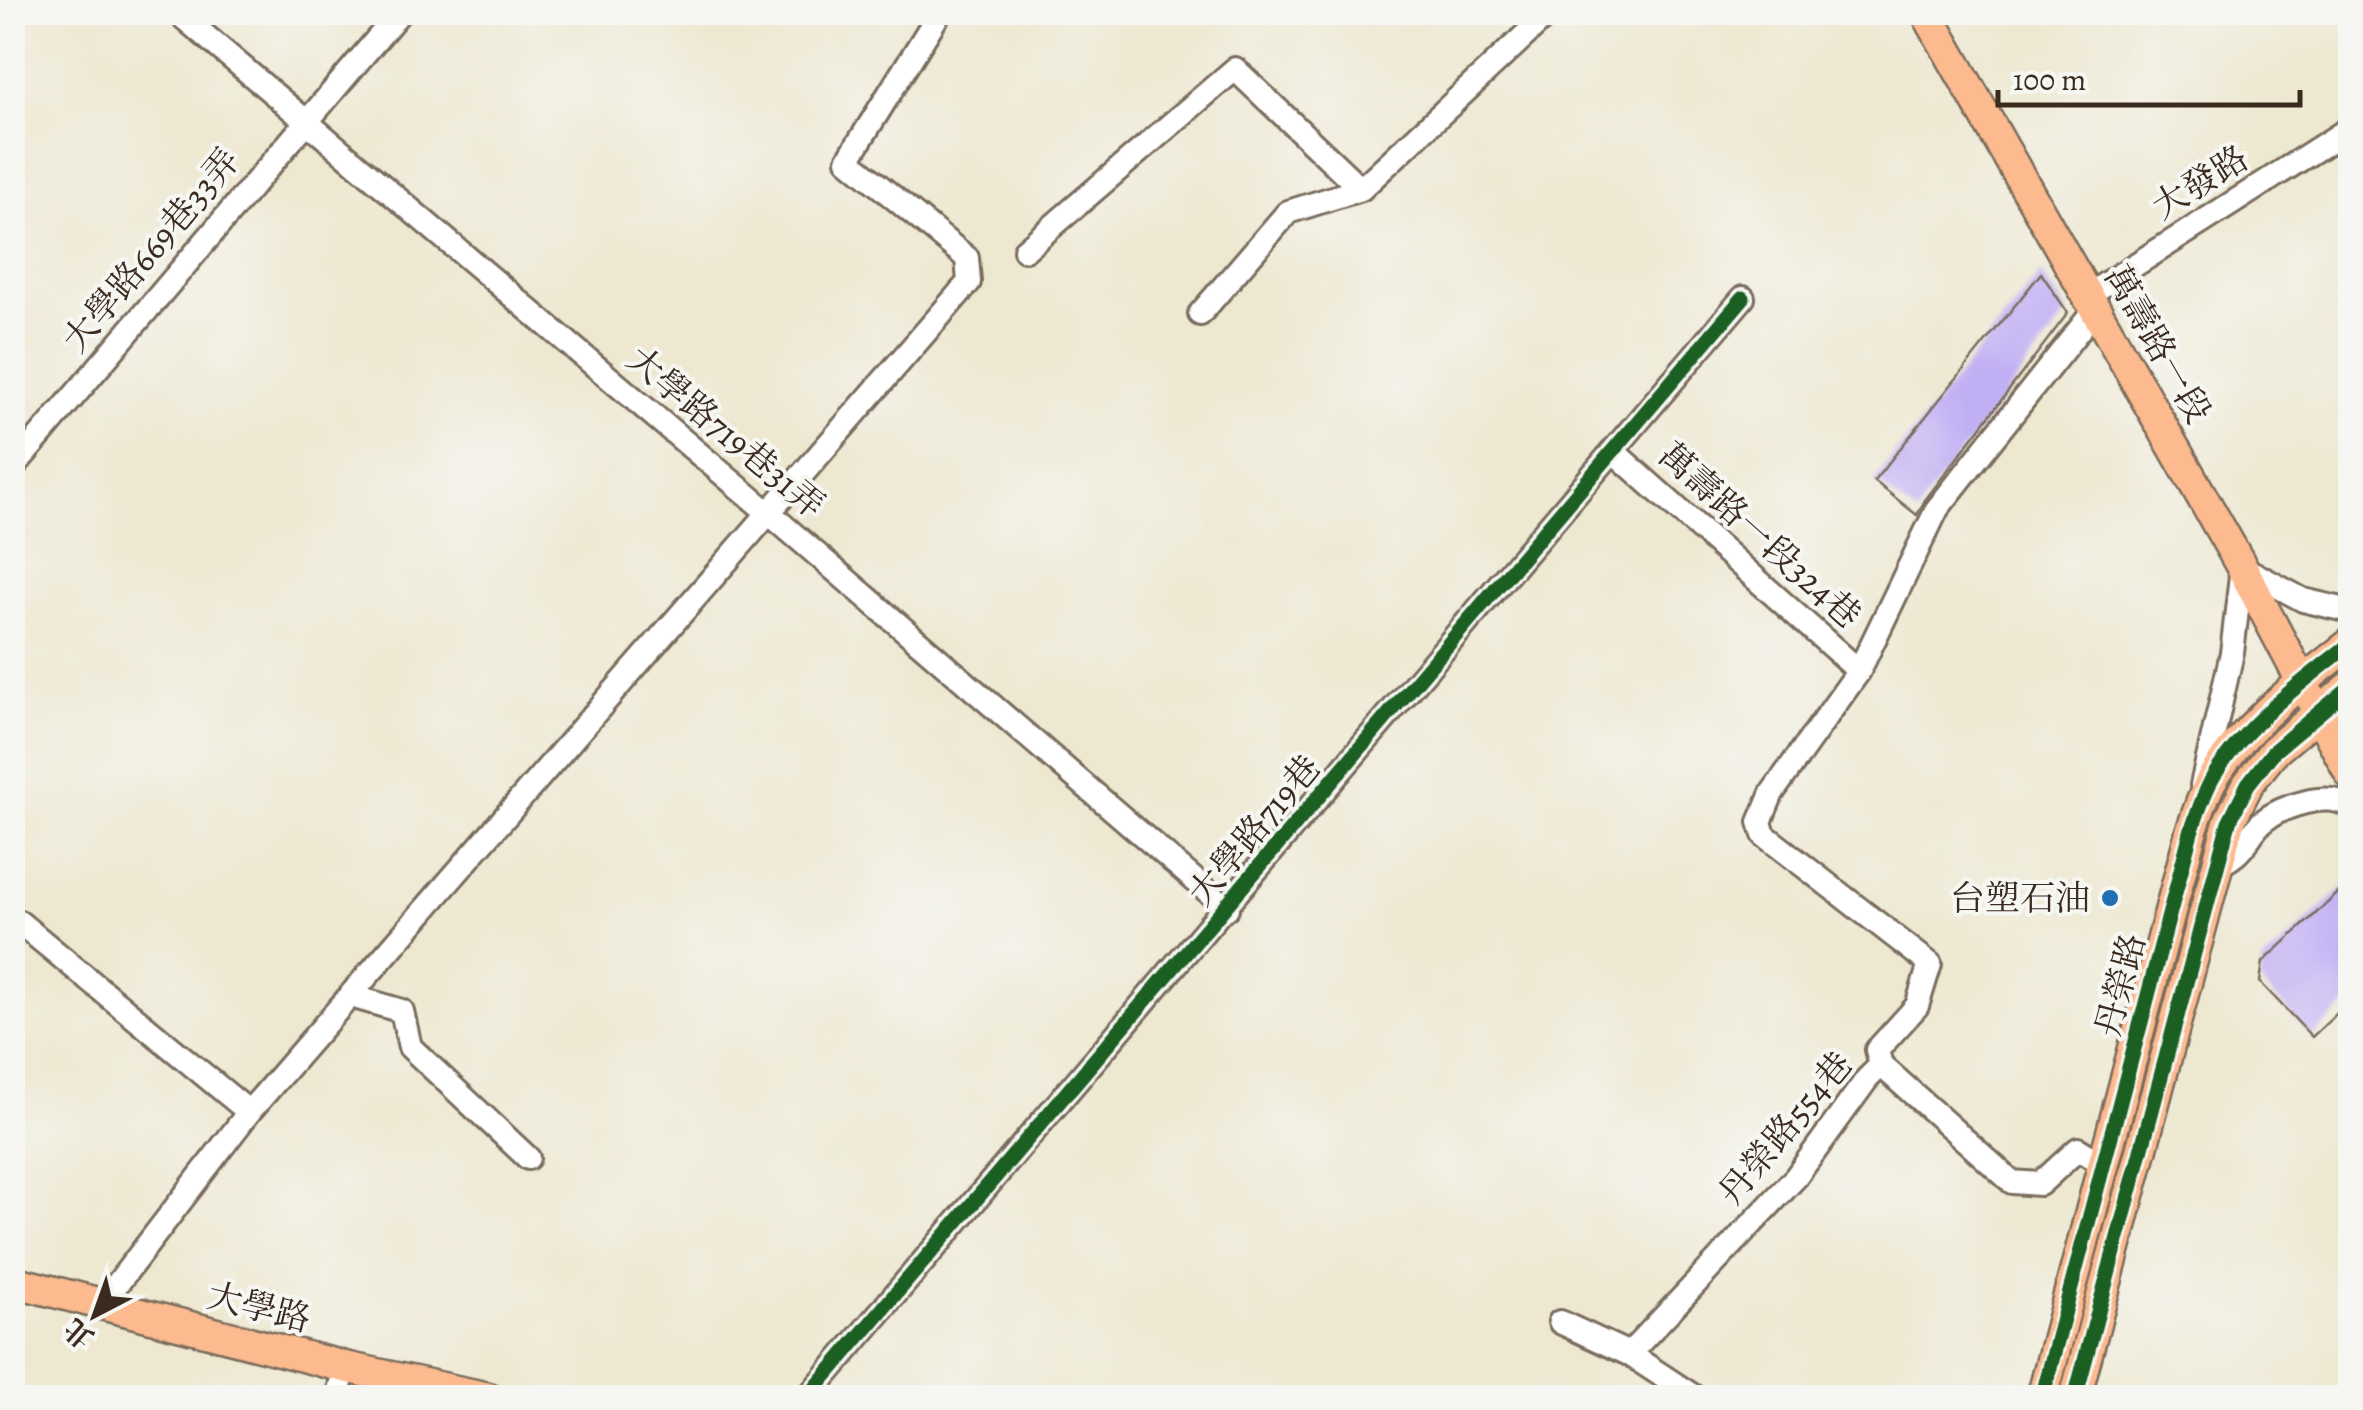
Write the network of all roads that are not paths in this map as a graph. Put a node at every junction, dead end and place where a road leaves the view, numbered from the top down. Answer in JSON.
{"nodes":[{"id":1,"x":177,"y":12,"type":"edge"},
{"id":2,"x":400,"y":12,"type":"edge"},
{"id":3,"x":940,"y":12,"type":"edge"},
{"id":4,"x":1926,"y":12,"type":"edge"},
{"id":5,"x":1545,"y":17,"type":"edge"},
{"id":6,"x":304,"y":122,"type":"junction"},
{"id":7,"x":2350,"y":128,"type":"edge"},
{"id":8,"x":1361,"y":189,"type":"junction"},
{"id":9,"x":1025,"y":250,"type":"dead end"},
{"id":10,"x":1743,"y":298,"type":"dead end"},
{"id":11,"x":2091,"y":303,"type":"junction"},
{"id":12,"x":1200,"y":314,"type":"dead end"},
{"id":13,"x":1614,"y":452,"type":"junction"},
{"id":14,"x":12,"y":469,"type":"edge"},
{"id":15,"x":770,"y":514,"type":"junction"},
{"id":16,"x":2242,"y":566,"type":"junction"},
{"id":17,"x":2350,"y":612,"type":"edge"},
{"id":18,"x":2350,"y":644,"type":"edge"},
{"id":19,"x":1860,"y":671,"type":"junction"},
{"id":20,"x":2301,"y":682,"type":"junction"},
{"id":21,"x":2350,"y":687,"type":"edge"},
{"id":22,"x":2318,"y":716,"type":"junction"},
{"id":23,"x":2350,"y":772,"type":"edge"},
{"id":24,"x":2350,"y":807,"type":"edge"},
{"id":25,"x":2191,"y":832,"type":"junction"},
{"id":26,"x":2218,"y":866,"type":"junction"},
{"id":27,"x":1227,"y":908,"type":"junction"},
{"id":28,"x":12,"y":920,"type":"edge"},
{"id":29,"x":2167,"y":922,"type":"junction"},
{"id":30,"x":2200,"y":932,"type":"junction"},
{"id":31,"x":351,"y":996,"type":"junction"},
{"id":32,"x":1881,"y":1065,"type":"junction"},
{"id":33,"x":248,"y":1112,"type":"junction"},
{"id":34,"x":528,"y":1158,"type":"dead end"},
{"id":35,"x":2104,"y":1165,"type":"junction"},
{"id":36,"x":12,"y":1281,"type":"edge"},
{"id":37,"x":100,"y":1305,"type":"junction"},
{"id":38,"x":1560,"y":1322,"type":"dead end"},
{"id":39,"x":1628,"y":1354,"type":"junction"},
{"id":40,"x":346,"y":1367,"type":"junction"},
{"id":41,"x":337,"y":1398,"type":"edge"},
{"id":42,"x":489,"y":1398,"type":"edge"},
{"id":43,"x":807,"y":1398,"type":"edge"},
{"id":44,"x":1696,"y":1398,"type":"edge"},
{"id":45,"x":2042,"y":1398,"type":"edge"},
{"id":46,"x":2075,"y":1398,"type":"edge"}],
"edges":[{"from":1,"to":6,"type":"street","name":"大學路719巷31弄"},
{"from":2,"to":6,"type":"street","name":"大學路669巷33弄"},
{"from":3,"to":15,"type":"street"},
{"from":4,"to":11,"type":"main road","name":"萬壽路一段"},
{"from":5,"to":8,"type":"street"},
{"from":6,"to":14,"type":"street","name":"大學路669巷33弄"},
{"from":6,"to":15,"type":"street","name":"大學路719巷31弄"},
{"from":7,"to":11,"type":"street","name":"大發路"},
{"from":8,"to":9,"type":"street"},
{"from":8,"to":12,"type":"street"},
{"from":10,"to":13,"type":"street","name":"大學路719巷"},
{"from":11,"to":16,"type":"main road","name":"萬壽路一段"},
{"from":11,"to":19,"type":"street","name":"萬壽路一段324巷"},
{"from":13,"to":19,"type":"street","name":"萬壽路一段324巷"},
{"from":13,"to":27,"type":"street","name":"大學路719巷"},
{"from":15,"to":27,"type":"street","name":"大學路719巷31弄"},
{"from":15,"to":31,"type":"street"},
{"from":16,"to":17,"type":"street"},
{"from":16,"to":20,"type":"main road","name":"萬壽路一段"},
{"from":16,"to":25,"type":"street"},
{"from":18,"to":20,"type":"main road","name":"丹榮路"},
{"from":19,"to":32,"type":"street","name":"萬壽路一段324巷"},
{"from":20,"to":22,"type":"main road","name":"萬壽路一段"},
{"from":20,"to":25,"type":"main road","name":"丹榮路"},
{"from":21,"to":22,"type":"main road","name":"丹榮路"},
{"from":22,"to":23,"type":"main road","name":"萬壽路一段"},
{"from":22,"to":26,"type":"main road","name":"丹榮路"},
{"from":24,"to":26,"type":"street"},
{"from":25,"to":29,"type":"main road","name":"丹榮路"},
{"from":26,"to":30,"type":"main road","name":"丹榮路"},
{"from":27,"to":43,"type":"street","name":"大學路719巷"},
{"from":28,"to":33,"type":"street"},
{"from":29,"to":30,"type":"main road"},
{"from":29,"to":35,"type":"main road","name":"丹榮路"},
{"from":30,"to":46,"type":"main road","name":"丹榮路"},
{"from":31,"to":33,"type":"street"},
{"from":31,"to":34,"type":"street"},
{"from":32,"to":35,"type":"street","name":"丹榮路554巷"},
{"from":32,"to":39,"type":"street","name":"丹榮路554巷"},
{"from":33,"to":37,"type":"street"},
{"from":35,"to":45,"type":"main road","name":"丹榮路"},
{"from":36,"to":37,"type":"main road","name":"大學路"},
{"from":37,"to":40,"type":"main road","name":"大學路"},
{"from":38,"to":39,"type":"street"},
{"from":39,"to":44,"type":"street"},
{"from":40,"to":41,"type":"street"},
{"from":40,"to":42,"type":"main road","name":"大學路"}]}
